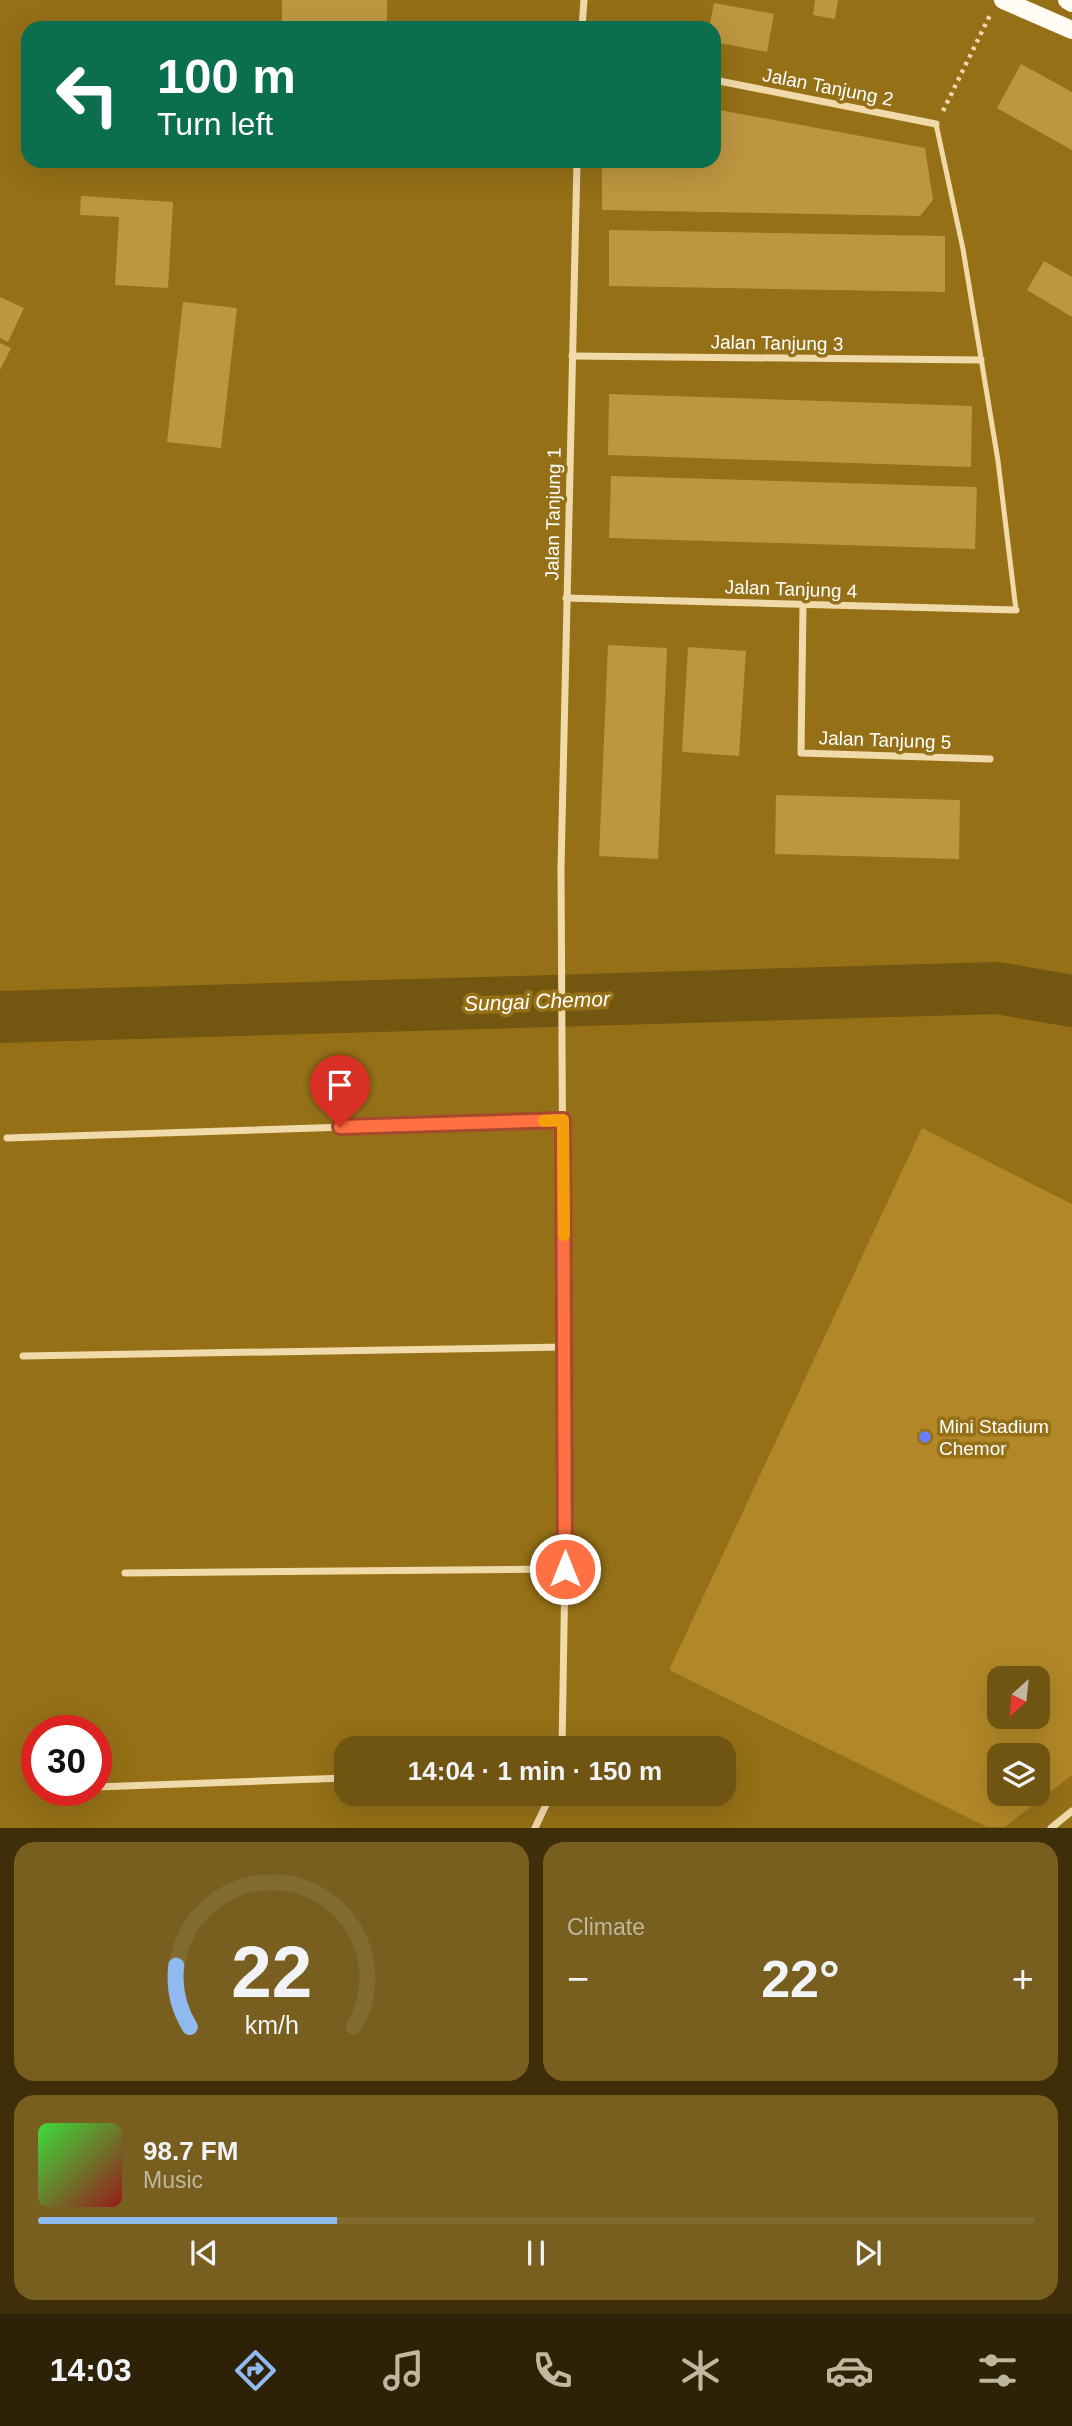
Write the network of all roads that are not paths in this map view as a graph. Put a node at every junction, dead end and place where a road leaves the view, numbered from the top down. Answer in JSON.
{"nodes":[{"id":1,"x":584,"y":0,"type":"edge"},
{"id":2,"x":1067,"y":0,"type":"edge"},
{"id":3,"x":1072,"y":3,"type":"edge"},
{"id":4,"x":997,"y":6,"type":"edge"},
{"id":5,"x":582,"y":21,"type":"edge"},
{"id":6,"x":1072,"y":30,"type":"edge"},
{"id":7,"x":721,"y":81,"type":"edge"},
{"id":8,"x":936,"y":124,"type":"joint"},
{"id":9,"x":577,"y":168,"type":"edge"},
{"id":10,"x":572,"y":356,"type":"junction"},
{"id":11,"x":981,"y":360,"type":"junction"},
{"id":12,"x":566,"y":598,"type":"junction"},
{"id":13,"x":803,"y":605,"type":"junction"},
{"id":14,"x":1016,"y":610,"type":"joint"},
{"id":15,"x":990,"y":759,"type":"dead end"},
{"id":16,"x":563,"y":1120,"type":"junction"},
{"id":17,"x":7,"y":1138,"type":"dead end"},
{"id":18,"x":564,"y":1347,"type":"junction"},
{"id":19,"x":23,"y":1356,"type":"dead end"},
{"id":20,"x":565,"y":1569,"type":"junction"},
{"id":21,"x":125,"y":1573,"type":"dead end"},
{"id":22,"x":562,"y":1736,"type":"edge"},
{"id":23,"x":334,"y":1778,"type":"edge"},
{"id":24,"x":112,"y":1786,"type":"edge"},
{"id":25,"x":545,"y":1806,"type":"edge"},
{"id":26,"x":1072,"y":1811,"type":"edge"},
{"id":27,"x":535,"y":1828,"type":"edge"},
{"id":28,"x":1051,"y":1828,"type":"edge"}],
"edges":[{"from":1,"to":5,"type":"street"},
{"from":2,"to":3,"type":"main road"},
{"from":4,"to":6,"type":"main road"},
{"from":7,"to":8,"type":"street","name":"Jalan Tanjung 2"},
{"from":8,"to":11,"type":"lane"},
{"from":9,"to":10,"type":"street","name":"Jalan Tanjung 1"},
{"from":10,"to":11,"type":"street","name":"Jalan Tanjung 3"},
{"from":10,"to":12,"type":"street","name":"Jalan Tanjung 1"},
{"from":11,"to":14,"type":"lane"},
{"from":12,"to":13,"type":"street","name":"Jalan Tanjung 4"},
{"from":12,"to":16,"type":"street","name":"Jalan Tanjung 1"},
{"from":13,"to":14,"type":"street","name":"Jalan Tanjung 4"},
{"from":13,"to":15,"type":"street","name":"Jalan Tanjung 5"},
{"from":16,"to":17,"type":"street"},
{"from":16,"to":18,"type":"street","name":"Jalan Tanjung 1"},
{"from":18,"to":19,"type":"street"},
{"from":18,"to":20,"type":"street","name":"Jalan Tanjung 1"},
{"from":20,"to":21,"type":"street"},
{"from":20,"to":22,"type":"street","name":"Jalan Tanjung 1"},
{"from":23,"to":24,"type":"street"},
{"from":25,"to":27,"type":"street"},
{"from":26,"to":28,"type":"street"}]}
